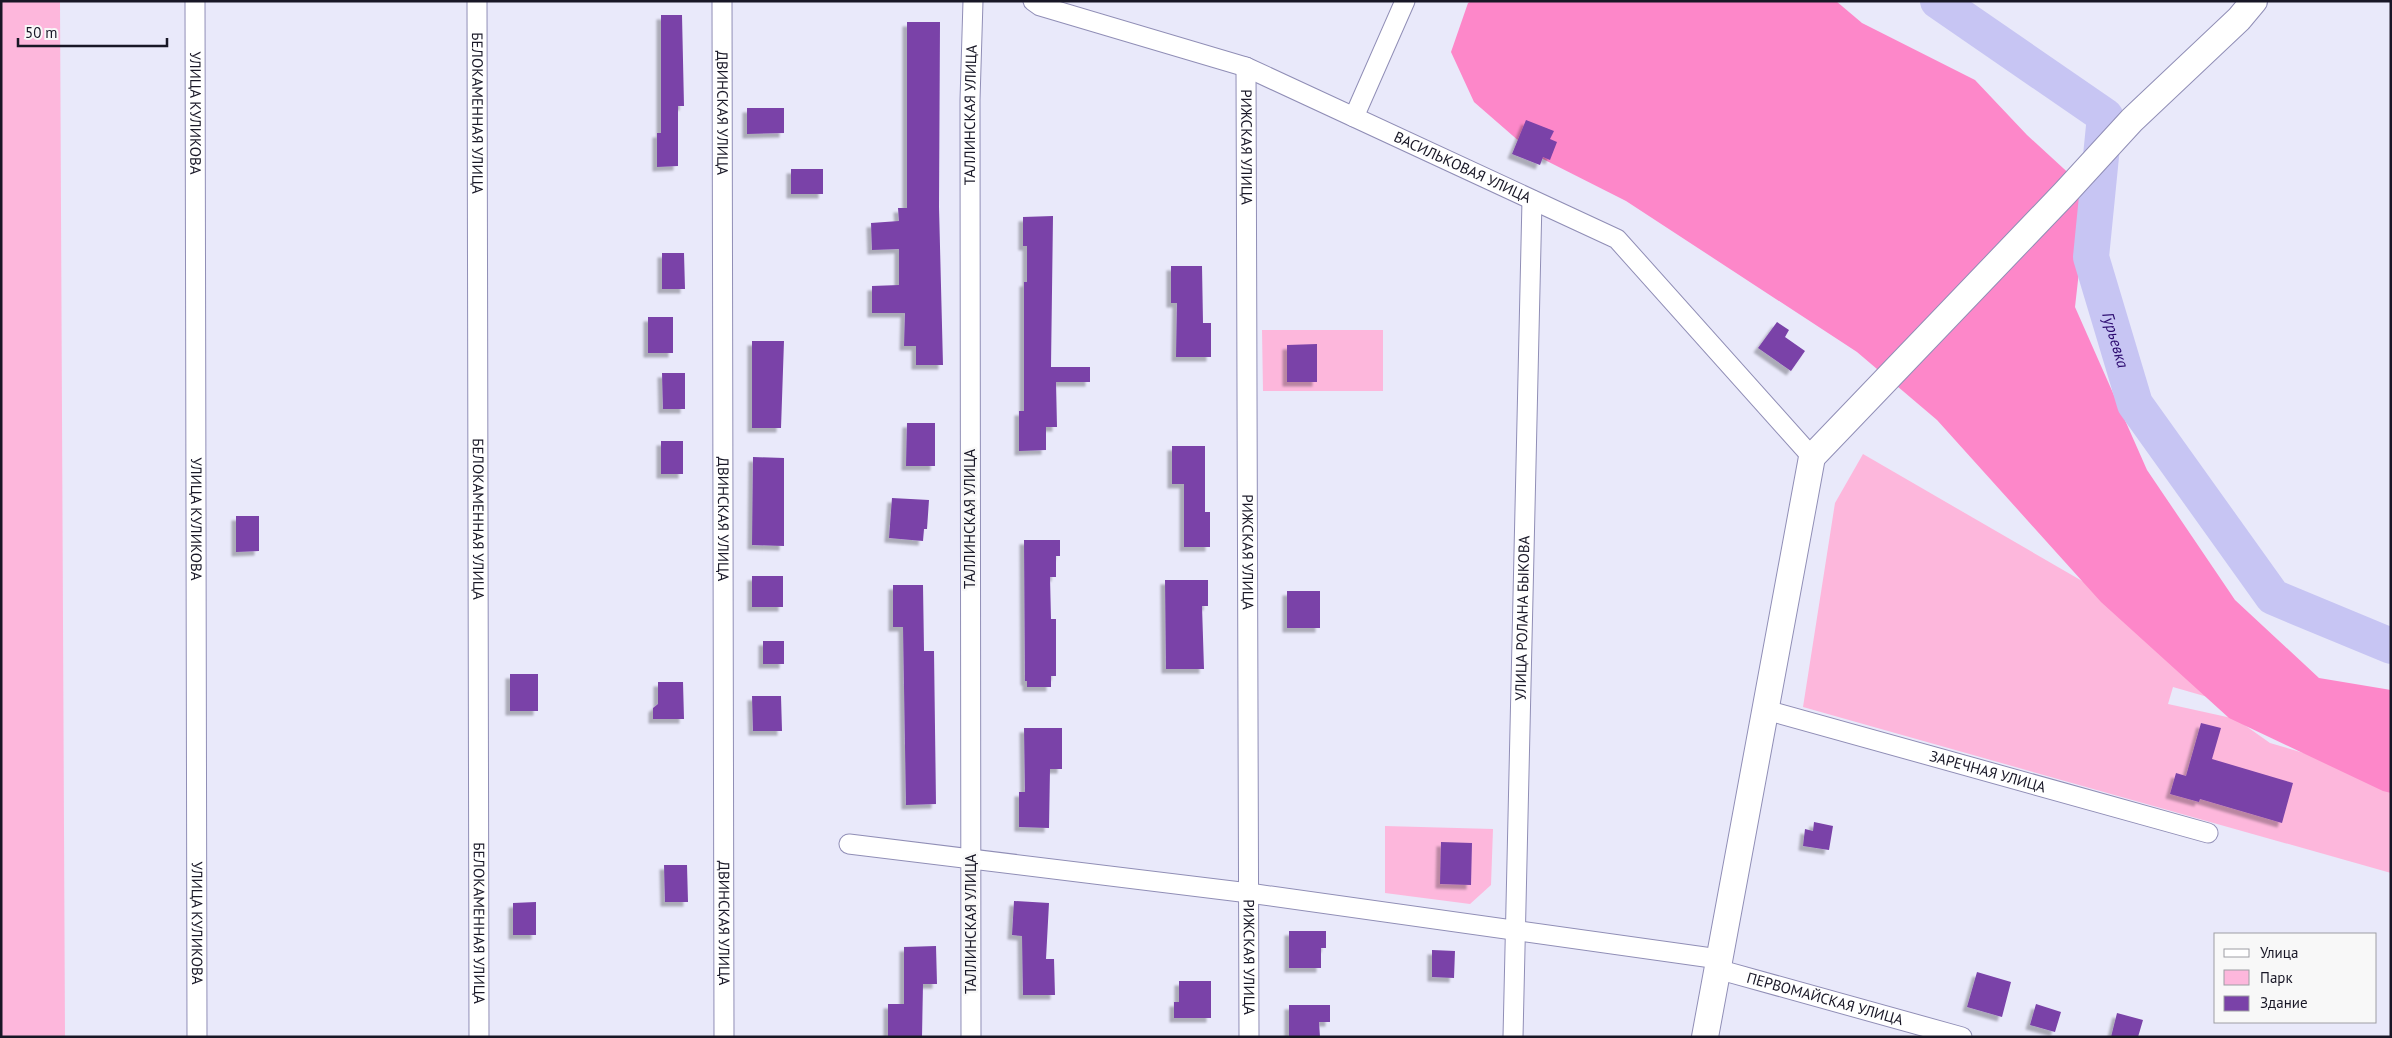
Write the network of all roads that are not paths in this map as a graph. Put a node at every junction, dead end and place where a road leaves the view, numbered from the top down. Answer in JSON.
{"nodes":[{"id":1,"x":195,"y":1,"type":"edge"},
{"id":2,"x":477,"y":1,"type":"edge"},
{"id":3,"x":722,"y":1,"type":"edge"},
{"id":4,"x":973,"y":1,"type":"edge"},
{"id":5,"x":1405,"y":1,"type":"edge"},
{"id":6,"x":1039,"y":3,"type":"edge"},
{"id":7,"x":2246,"y":10,"type":"edge"},
{"id":8,"x":1246,"y":67,"type":"junction"},
{"id":9,"x":1354,"y":117,"type":"junction"},
{"id":10,"x":1532,"y":200,"type":"junction"},
{"id":11,"x":1812,"y":457,"type":"junction"},
{"id":12,"x":1766,"y":710,"type":"junction"},
{"id":13,"x":2208,"y":833,"type":"dead end"},
{"id":14,"x":849,"y":844,"type":"dead end"},
{"id":15,"x":970,"y":858,"type":"junction"},
{"id":16,"x":1249,"y":893,"type":"junction"},
{"id":17,"x":1516,"y":931,"type":"junction"},
{"id":18,"x":1718,"y":964,"type":"junction"},
{"id":19,"x":198,"y":1037,"type":"edge"},
{"id":20,"x":479,"y":1037,"type":"edge"},
{"id":21,"x":724,"y":1037,"type":"edge"},
{"id":22,"x":971,"y":1037,"type":"edge"},
{"id":23,"x":1249,"y":1037,"type":"edge"},
{"id":24,"x":1513,"y":1037,"type":"edge"},
{"id":25,"x":1705,"y":1037,"type":"edge"},
{"id":26,"x":1962,"y":1037,"type":"edge"}],
"edges":[{"from":1,"to":19,"type":"street","name":"УЛИЦА КУЛИКОВА"},
{"from":2,"to":20,"type":"street","name":"БЕЛОКАМЕННАЯ УЛИЦА"},
{"from":3,"to":21,"type":"street","name":"ДВИНСКАЯ УЛИЦА"},
{"from":4,"to":15,"type":"street","name":"ТАЛЛИНСКАЯ УЛИЦА"},
{"from":5,"to":9,"type":"street"},
{"from":6,"to":8,"type":"street","name":"ВАСИЛЬКОВАЯ УЛИЦА"},
{"from":7,"to":11,"type":"street"},
{"from":8,"to":9,"type":"street","name":"ВАСИЛЬКОВАЯ УЛИЦА"},
{"from":8,"to":16,"type":"street","name":"РИЖСКАЯ УЛИЦА"},
{"from":9,"to":10,"type":"street","name":"ВАСИЛЬКОВАЯ УЛИЦА"},
{"from":10,"to":11,"type":"street","name":"ВАСИЛЬКОВАЯ УЛИЦА"},
{"from":10,"to":17,"type":"street","name":"УЛИЦА РОЛАНА БЫКОВА"},
{"from":11,"to":12,"type":"street"},
{"from":12,"to":13,"type":"street","name":"ЗАРЕЧНАЯ УЛИЦА"},
{"from":12,"to":18,"type":"street"},
{"from":14,"to":15,"type":"street","name":"ПЕРВОМАЙСКАЯ УЛИЦА"},
{"from":15,"to":16,"type":"street","name":"ПЕРВОМАЙСКАЯ УЛИЦА"},
{"from":15,"to":22,"type":"street","name":"ТАЛЛИНСКАЯ УЛИЦА"},
{"from":16,"to":17,"type":"street","name":"ПЕРВОМАЙСКАЯ УЛИЦА"},
{"from":16,"to":23,"type":"street","name":"РИЖСКАЯ УЛИЦА"},
{"from":17,"to":18,"type":"street","name":"ПЕРВОМАЙСКАЯ УЛИЦА"},
{"from":17,"to":24,"type":"street","name":"УЛИЦА РОЛАНА БЫКОВА"},
{"from":18,"to":25,"type":"street"},
{"from":18,"to":26,"type":"street","name":"ПЕРВОМАЙСКАЯ УЛИЦА"}]}
